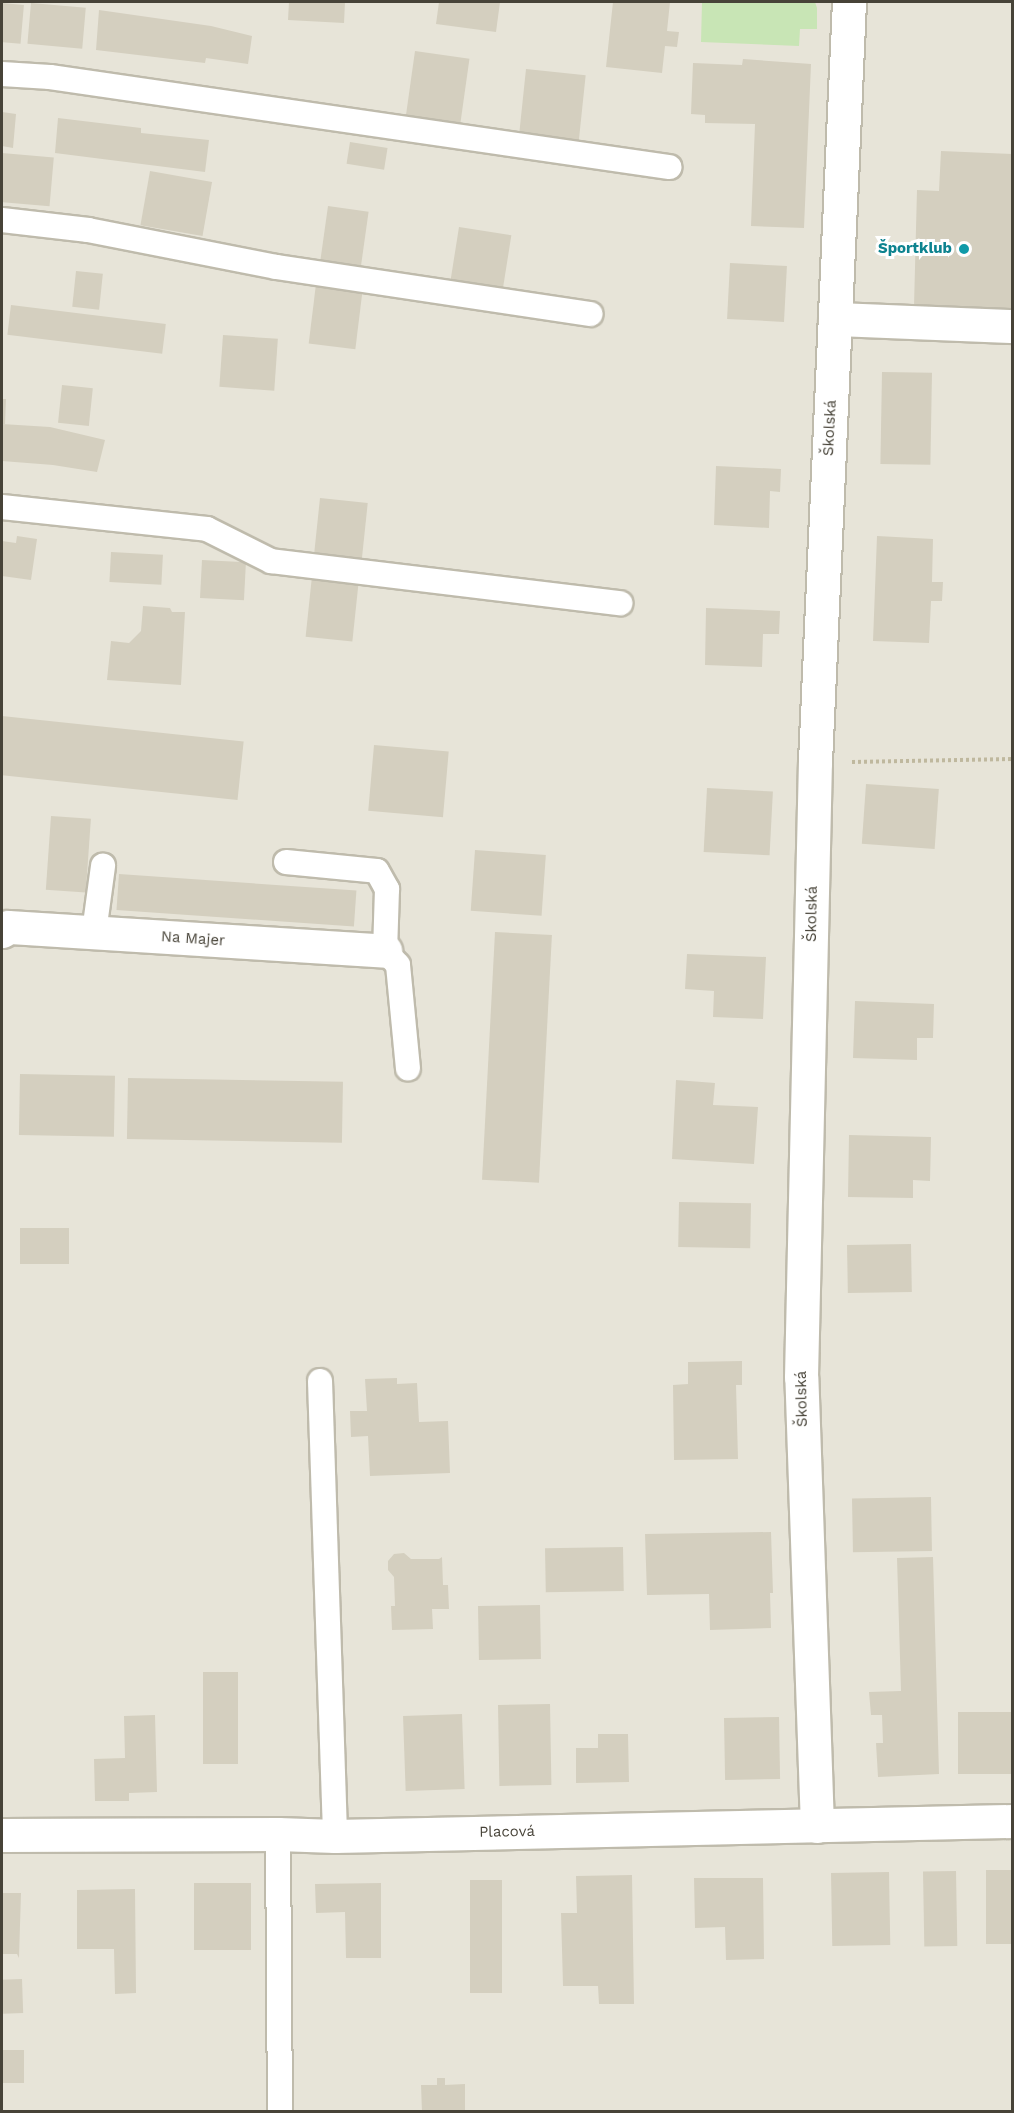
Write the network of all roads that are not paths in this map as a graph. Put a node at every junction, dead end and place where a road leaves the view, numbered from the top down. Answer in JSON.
{"nodes":[{"id":1,"x":849,"y":2,"type":"edge"},
{"id":2,"x":2,"y":74,"type":"edge"},
{"id":3,"x":669,"y":167,"type":"dead end"},
{"id":4,"x":2,"y":219,"type":"edge"},
{"id":5,"x":591,"y":314,"type":"dead end"},
{"id":6,"x":835,"y":319,"type":"junction"},
{"id":7,"x":1012,"y":326,"type":"edge"},
{"id":8,"x":2,"y":507,"type":"edge"},
{"id":9,"x":620,"y":603,"type":"dead end"},
{"id":10,"x":286,"y":862,"type":"dead end"},
{"id":11,"x":103,"y":866,"type":"dead end"},
{"id":12,"x":2,"y":931,"type":"edge"},
{"id":13,"x":94,"y":932,"type":"junction"},
{"id":14,"x":385,"y":951,"type":"junction"},
{"id":15,"x":408,"y":1069,"type":"dead end"},
{"id":16,"x":320,"y":1381,"type":"dead end"},
{"id":17,"x":1012,"y":1821,"type":"edge"},
{"id":18,"x":817,"y":1826,"type":"junction"},
{"id":19,"x":278,"y":1833,"type":"junction"},
{"id":20,"x":2,"y":1835,"type":"edge"},
{"id":21,"x":335,"y":1836,"type":"junction"},
{"id":22,"x":280,"y":2112,"type":"edge"}],
"edges":[{"from":1,"to":6,"type":"street","name":"Školská"},
{"from":2,"to":3,"type":"lane"},
{"from":4,"to":5,"type":"lane"},
{"from":6,"to":7,"type":"street"},
{"from":6,"to":18,"type":"street","name":"Školská"},
{"from":8,"to":9,"type":"lane"},
{"from":10,"to":14,"type":"lane"},
{"from":11,"to":13,"type":"lane"},
{"from":12,"to":13,"type":"street","name":"Na Majer"},
{"from":13,"to":14,"type":"street","name":"Na Majer"},
{"from":14,"to":15,"type":"lane"},
{"from":16,"to":21,"type":"lane"},
{"from":17,"to":18,"type":"street","name":"Placová"},
{"from":18,"to":21,"type":"street","name":"Placová"},
{"from":19,"to":20,"type":"street","name":"Placová"},
{"from":19,"to":21,"type":"street","name":"Placová"},
{"from":19,"to":22,"type":"lane"}]}
